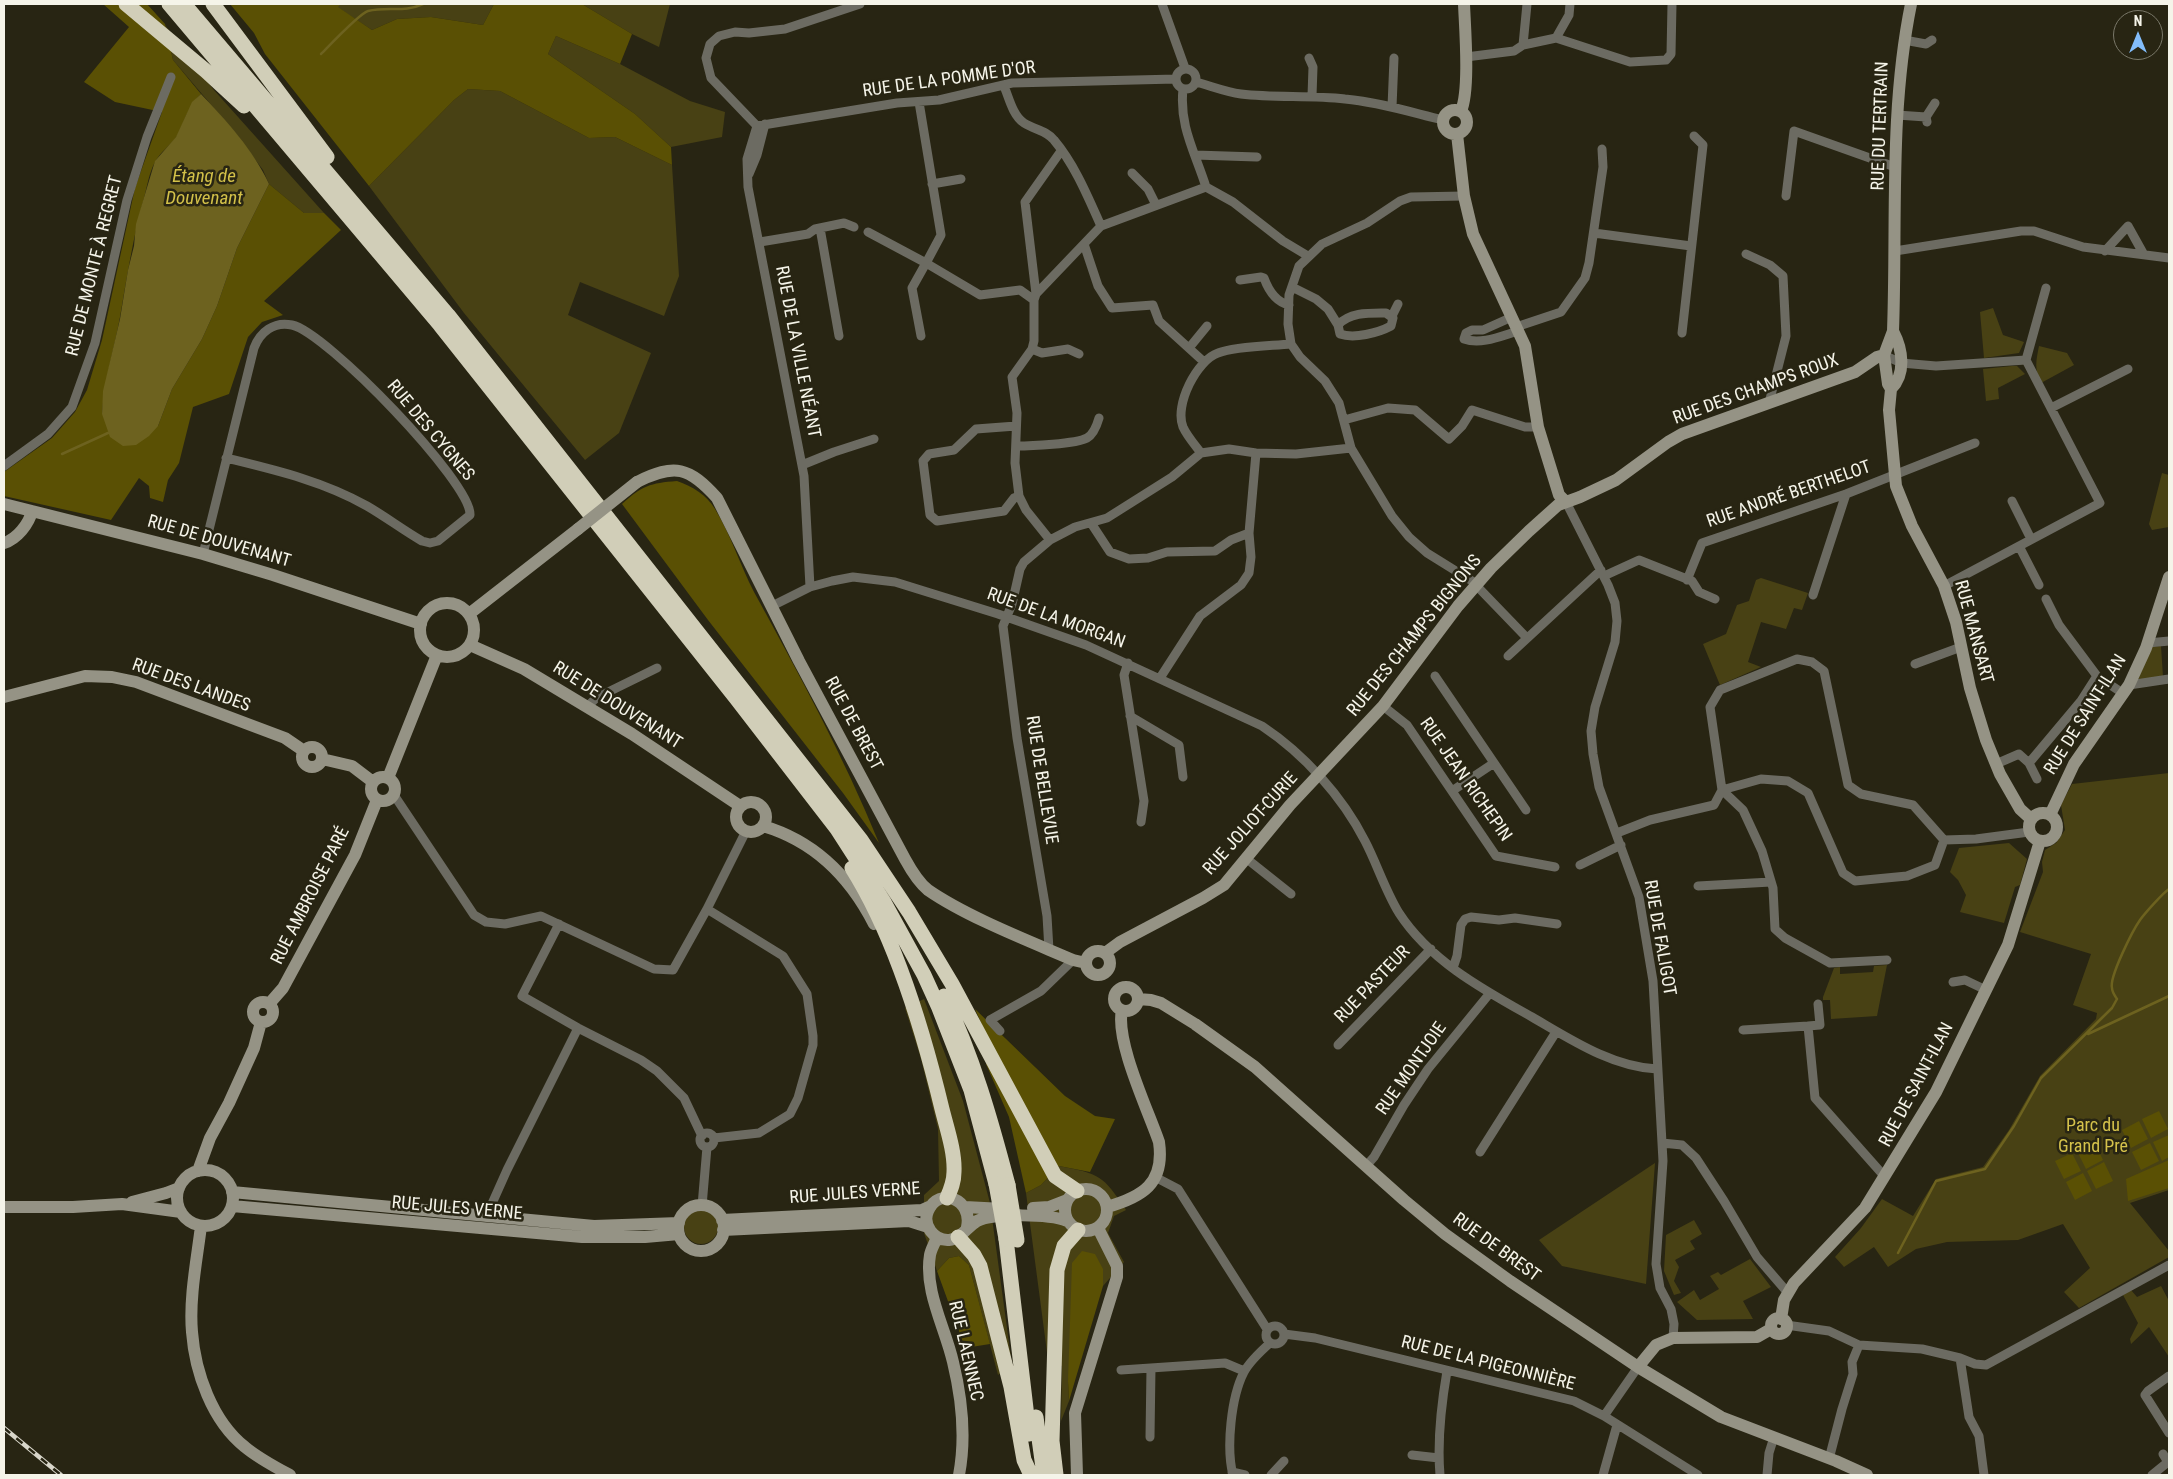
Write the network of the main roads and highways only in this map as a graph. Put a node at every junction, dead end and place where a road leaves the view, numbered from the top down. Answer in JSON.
{"nodes":[{"id":1,"x":126,"y":4,"type":"edge"},
{"id":2,"x":168,"y":4,"type":"edge"},
{"id":3,"x":184,"y":4,"type":"edge"},
{"id":4,"x":213,"y":4,"type":"edge"},
{"id":5,"x":280,"y":135,"type":"junction"},
{"id":6,"x":368,"y":221,"type":"junction"},
{"id":7,"x":794,"y":772,"type":"junction"},
{"id":8,"x":861,"y":840,"type":"junction"},
{"id":9,"x":1002,"y":1184,"type":"junction"},
{"id":10,"x":1072,"y":1196,"type":"road end"},
{"id":11,"x":947,"y":1198,"type":"road end"},
{"id":12,"x":1073,"y":1225,"type":"road end"},
{"id":13,"x":962,"y":1232,"type":"road end"},
{"id":14,"x":1012,"y":1239,"type":"junction"},
{"id":15,"x":1032,"y":1475,"type":"edge"},
{"id":16,"x":1044,"y":1475,"type":"edge"},
{"id":17,"x":1056,"y":1475,"type":"edge"}],
"edges":[{"from":1,"to":5,"type":"highway"},
{"from":2,"to":5,"type":"highway"},
{"from":3,"to":6,"type":"highway"},
{"from":4,"to":6,"type":"highway"},
{"from":5,"to":7,"type":"highway"},
{"from":6,"to":8,"type":"highway"},
{"from":7,"to":9,"type":"highway"},
{"from":7,"to":11,"type":"highway"},
{"from":8,"to":9,"type":"highway"},
{"from":8,"to":10,"type":"highway"},
{"from":9,"to":14,"type":"highway","bridge":true},
{"from":12,"to":17,"type":"highway"},
{"from":13,"to":15,"type":"highway"},
{"from":14,"to":15,"type":"highway"},
{"from":14,"to":16,"type":"highway"}]}
